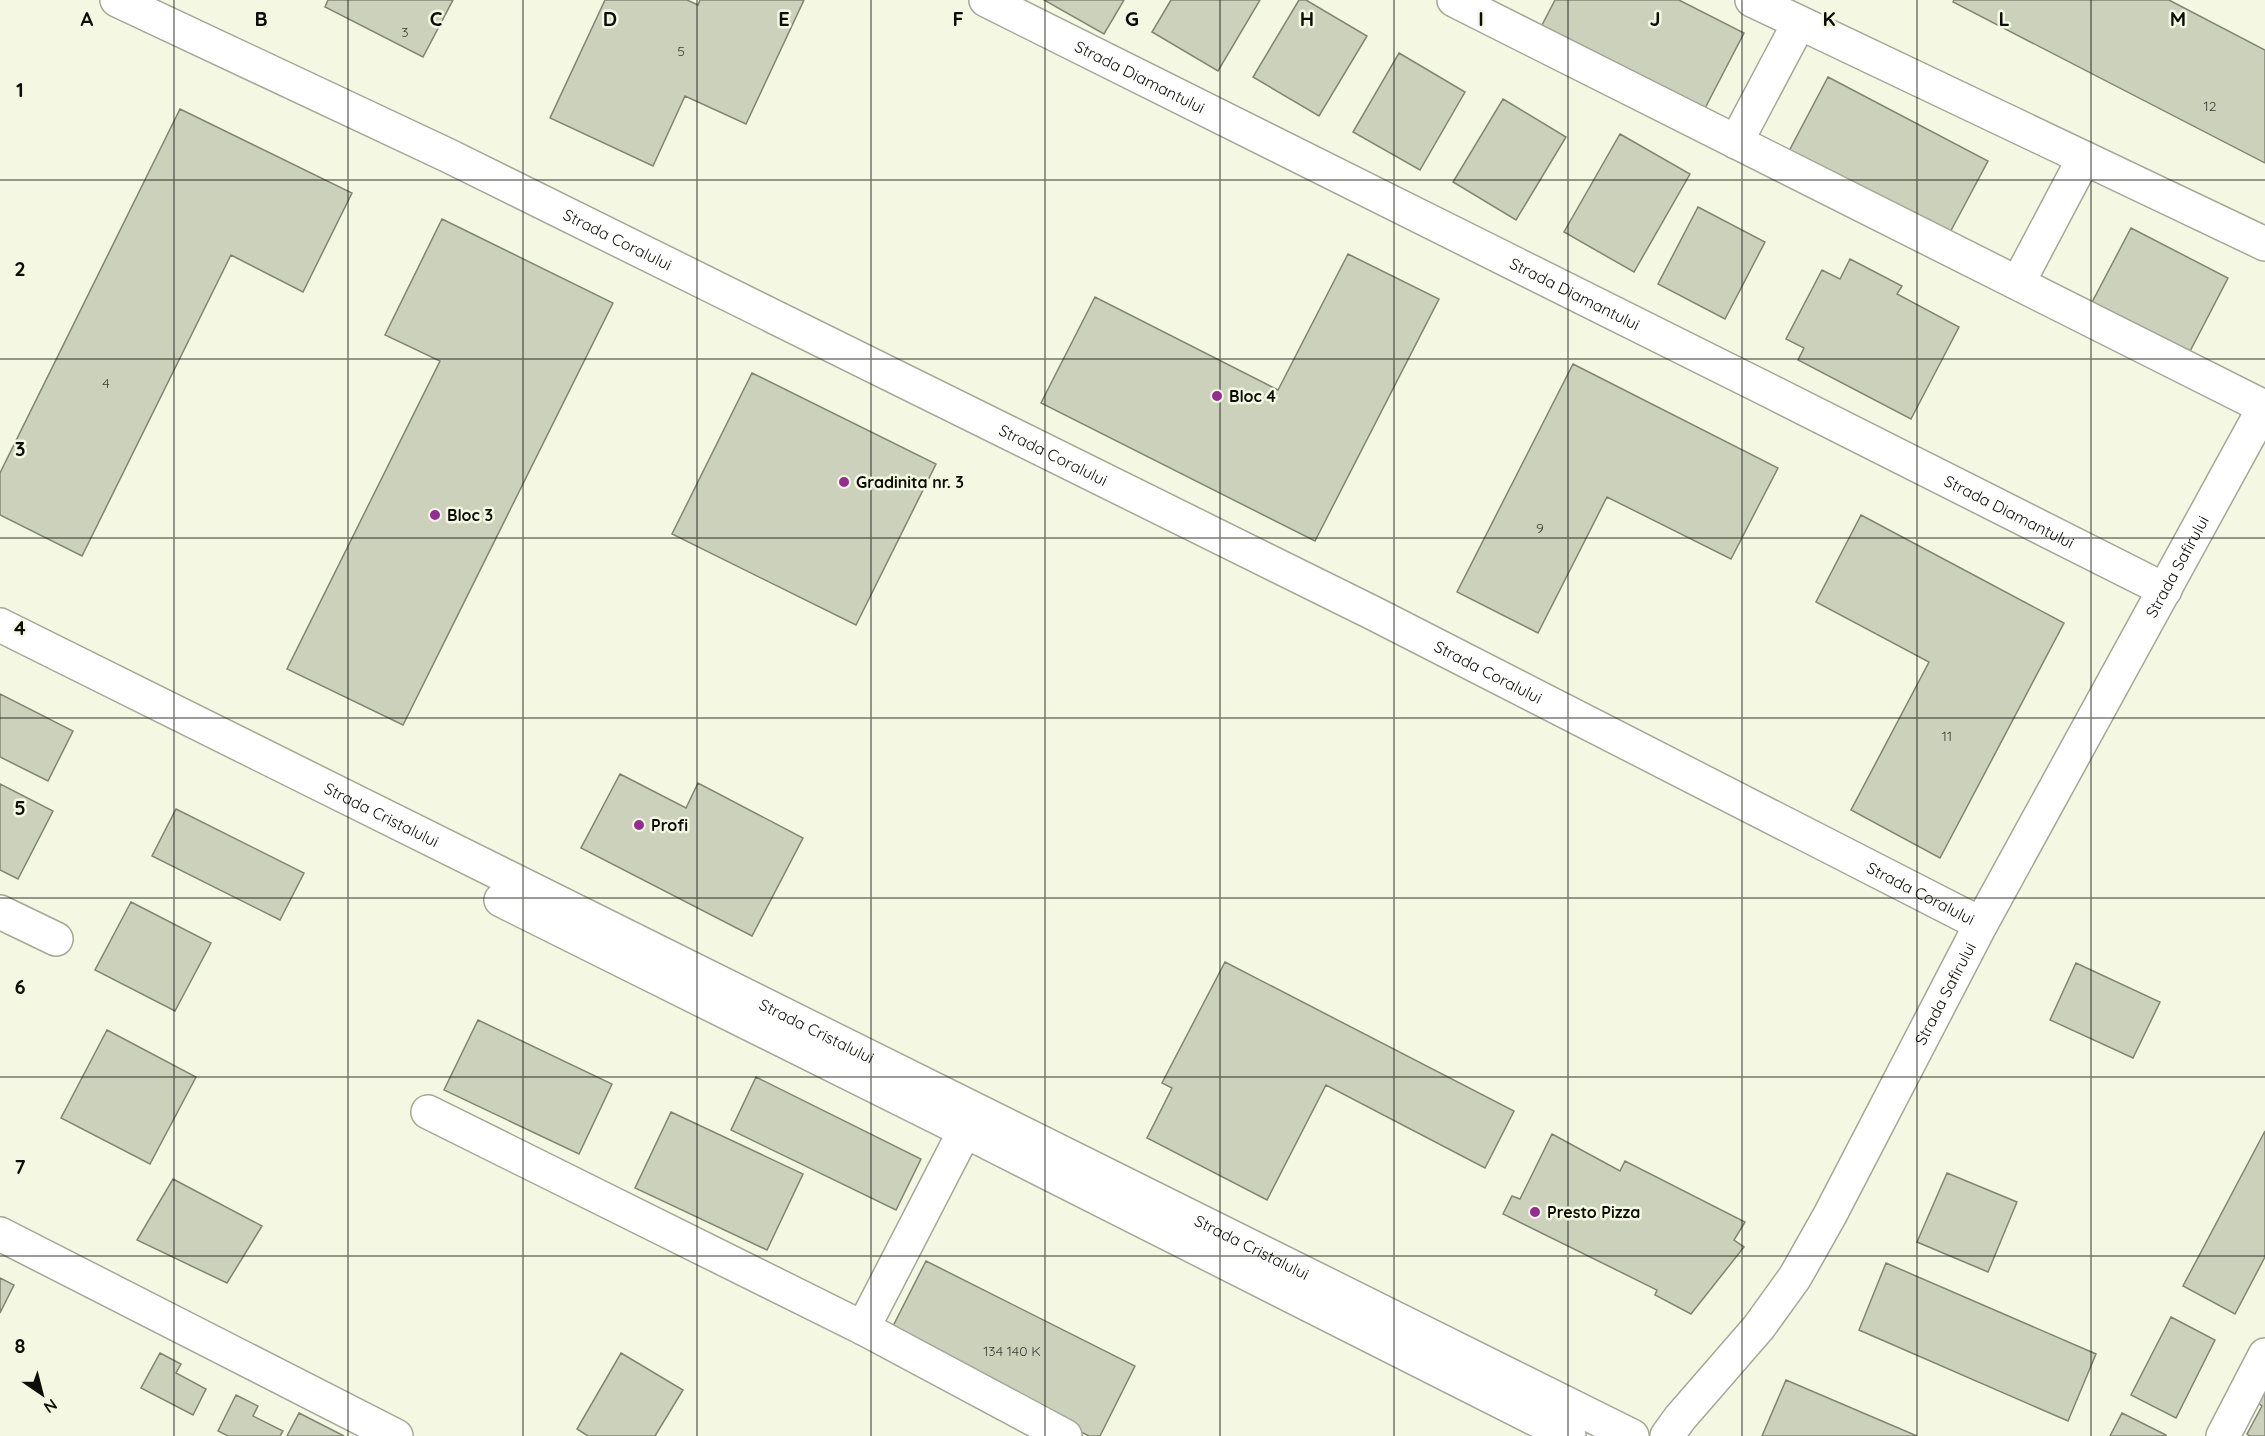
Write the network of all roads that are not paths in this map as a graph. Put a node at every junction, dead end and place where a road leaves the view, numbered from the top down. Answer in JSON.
{"nodes":[{"id":1,"x":117,"y":0,"type":"edge"},
{"id":2,"x":986,"y":0,"type":"edge"},
{"id":3,"x":1454,"y":0,"type":"edge"},
{"id":4,"x":1752,"y":0,"type":"edge"},
{"id":5,"x":1498,"y":10,"type":"edge"},
{"id":6,"x":1799,"y":23,"type":"junction"},
{"id":7,"x":1736,"y":142,"type":"junction"},
{"id":8,"x":2084,"y":158,"type":"junction"},
{"id":9,"x":2265,"y":244,"type":"edge"},
{"id":10,"x":2018,"y":283,"type":"junction"},
{"id":11,"x":2265,"y":406,"type":"edge"},
{"id":12,"x":2164,"y":590,"type":"junction"},
{"id":13,"x":0,"y":625,"type":"edge"},
{"id":14,"x":0,"y":650,"type":"edge"},
{"id":15,"x":117,"y":695,"type":"junction"},
{"id":16,"x":0,"y":912,"type":"edge"},
{"id":17,"x":1981,"y":924,"type":"junction"},
{"id":18,"x":56,"y":939,"type":"dead end"},
{"id":19,"x":428,"y":1112,"type":"dead end"},
{"id":20,"x":970,"y":1120,"type":"junction"},
{"id":21,"x":0,"y":1234,"type":"edge"},
{"id":22,"x":863,"y":1328,"type":"junction"},
{"id":23,"x":2265,"y":1355,"type":"edge"},
{"id":24,"x":396,"y":1436,"type":"edge"},
{"id":25,"x":1065,"y":1436,"type":"edge"},
{"id":26,"x":1569,"y":1436,"type":"edge"},
{"id":27,"x":1632,"y":1436,"type":"edge"},
{"id":28,"x":1667,"y":1436,"type":"edge"},
{"id":29,"x":2223,"y":1436,"type":"edge"}],
"edges":[{"from":1,"to":17,"type":"street","name":"Strada Coralului"},
{"from":2,"to":12,"type":"street","name":"Strada Diamantului"},
{"from":3,"to":5,"type":"street"},
{"from":4,"to":6,"type":"street"},
{"from":5,"to":7,"type":"street"},
{"from":6,"to":7,"type":"street"},
{"from":6,"to":8,"type":"street"},
{"from":7,"to":10,"type":"street"},
{"from":8,"to":9,"type":"street"},
{"from":8,"to":10,"type":"street"},
{"from":10,"to":11,"type":"street"},
{"from":11,"to":12,"type":"street","name":"Strada Safirului"},
{"from":12,"to":17,"type":"street","name":"Strada Safirului"},
{"from":13,"to":15,"type":"street","name":"Strada Cristalului"},
{"from":14,"to":15,"type":"street","name":"Strada Cristalului"},
{"from":15,"to":20,"type":"street","name":"Strada Cristalului"},
{"from":16,"to":18,"type":"street"},
{"from":17,"to":28,"type":"street","name":"Strada Safirului"},
{"from":19,"to":22,"type":"street"},
{"from":20,"to":22,"type":"street"},
{"from":20,"to":26,"type":"street","name":"Strada Cristalului"},
{"from":20,"to":27,"type":"street","name":"Strada Cristalului"},
{"from":21,"to":24,"type":"street"},
{"from":22,"to":25,"type":"street"},
{"from":23,"to":29,"type":"street"}]}
